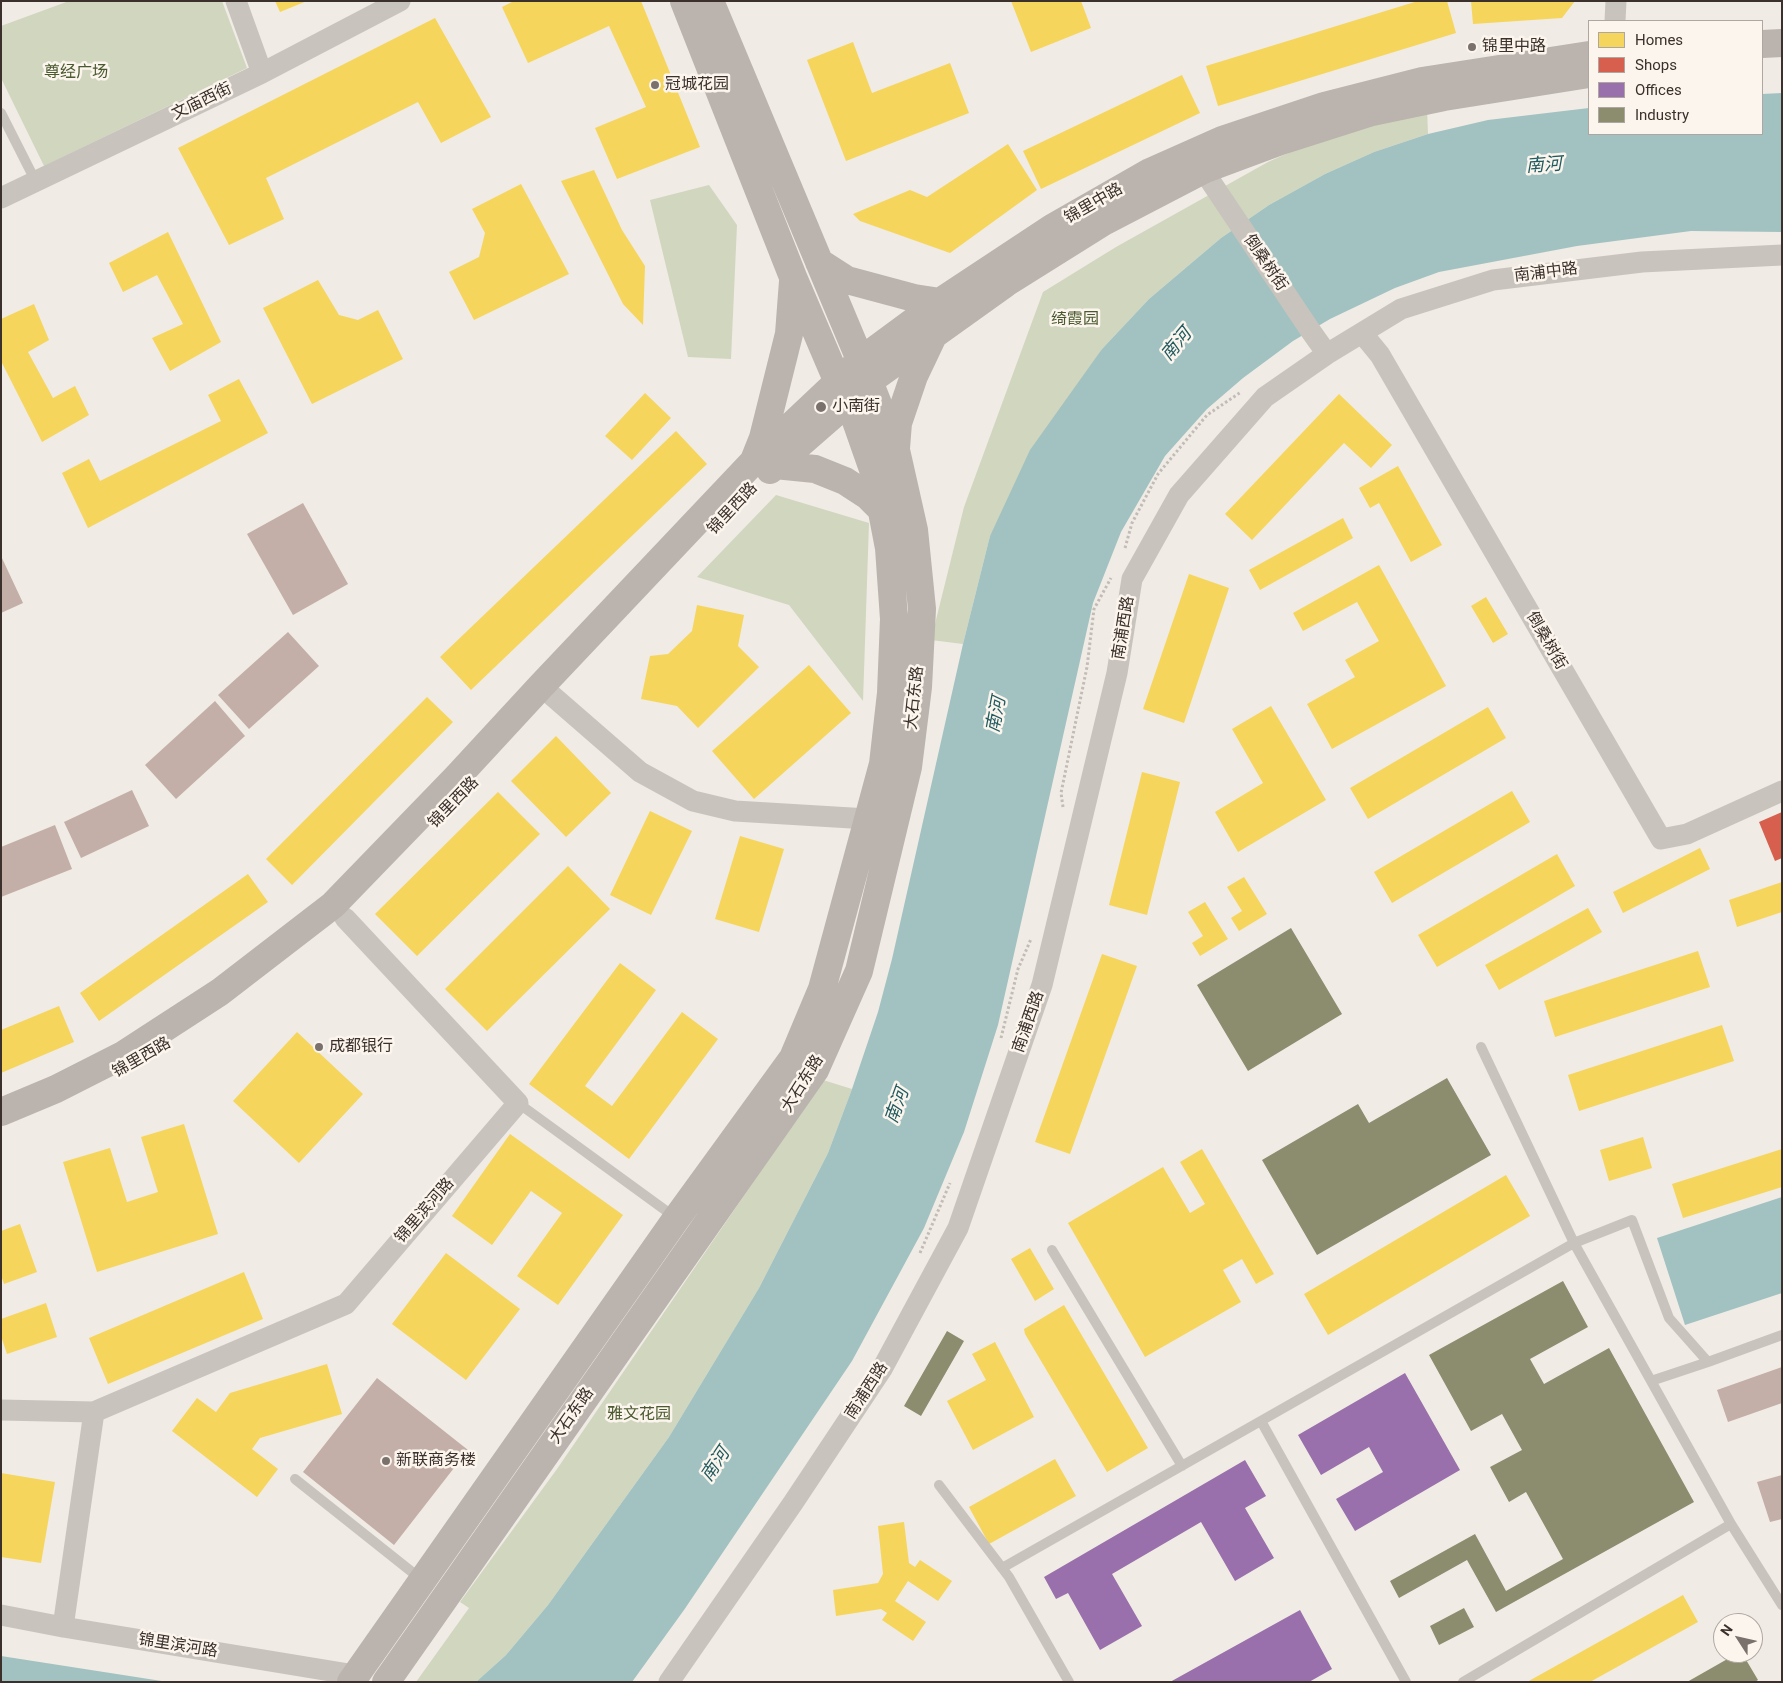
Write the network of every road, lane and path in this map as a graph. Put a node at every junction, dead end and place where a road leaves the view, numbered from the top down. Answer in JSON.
{"nodes":[{"id":1,"x":236,"y":1,"type":"edge"},
{"id":2,"x":400,"y":1,"type":"edge"},
{"id":3,"x":684,"y":1,"type":"edge"},
{"id":4,"x":710,"y":1,"type":"edge"},
{"id":5,"x":1616,"y":1,"type":"edge"},
{"id":6,"x":1615,"y":20,"type":"edge"},
{"id":7,"x":1782,"y":43,"type":"edge"},
{"id":8,"x":1763,"y":44,"type":"edge"},
{"id":9,"x":1588,"y":55,"type":"edge"},
{"id":10,"x":1782,"y":61,"type":"edge"},
{"id":11,"x":1763,"y":62,"type":"edge"},
{"id":12,"x":262,"y":72,"type":"junction"},
{"id":13,"x":1588,"y":74,"type":"edge"},
{"id":14,"x":1,"y":113,"type":"edge"},
{"id":15,"x":1203,"y":170,"type":"junction"},
{"id":16,"x":36,"y":182,"type":"junction"},
{"id":17,"x":1,"y":198,"type":"edge"},
{"id":18,"x":1782,"y":255,"type":"edge"},
{"id":19,"x":819,"y":262,"type":"junction"},
{"id":20,"x":793,"y":277,"type":"junction"},
{"id":21,"x":940,"y":302,"type":"junction"},
{"id":22,"x":1362,"y":333,"type":"junction"},
{"id":23,"x":933,"y":335,"type":"junction"},
{"id":24,"x":1328,"y":354,"type":"junction"},
{"id":25,"x":864,"y":371,"type":"junction"},
{"id":26,"x":843,"y":391,"type":"junction"},
{"id":27,"x":1243,"y":391,"type":"dead end"},
{"id":28,"x":896,"y":450,"type":"junction"},
{"id":29,"x":764,"y":464,"type":"junction"},
{"id":30,"x":882,"y":510,"type":"junction"},
{"id":31,"x":1124,"y":550,"type":"dead end"},
{"id":32,"x":1112,"y":576,"type":"dead end"},
{"id":33,"x":548,"y":692,"type":"junction"},
{"id":34,"x":1782,"y":790,"type":"edge"},
{"id":35,"x":1064,"y":809,"type":"dead end"},
{"id":36,"x":868,"y":819,"type":"junction"},
{"id":37,"x":344,"y":918,"type":"junction"},
{"id":38,"x":1034,"y":933,"type":"dead end"},
{"id":39,"x":999,"y":1044,"type":"dead end"},
{"id":40,"x":1481,"y":1047,"type":"dead end"},
{"id":41,"x":518,"y":1103,"type":"junction"},
{"id":42,"x":1,"y":1112,"type":"edge"},
{"id":43,"x":1,"y":1130,"type":"edge"},
{"id":44,"x":954,"y":1174,"type":"dead end"},
{"id":45,"x":676,"y":1219,"type":"junction"},
{"id":46,"x":1574,"y":1243,"type":"junction"},
{"id":47,"x":1052,"y":1250,"type":"dead end"},
{"id":48,"x":916,"y":1261,"type":"dead end"},
{"id":49,"x":1782,"y":1335,"type":"edge"},
{"id":50,"x":1708,"y":1362,"type":"junction"},
{"id":51,"x":1651,"y":1381,"type":"junction"},
{"id":52,"x":1,"y":1410,"type":"edge"},
{"id":53,"x":94,"y":1412,"type":"junction"},
{"id":54,"x":1261,"y":1421,"type":"junction"},
{"id":55,"x":1182,"y":1466,"type":"junction"},
{"id":56,"x":295,"y":1479,"type":"dead end"},
{"id":57,"x":939,"y":1485,"type":"dead end"},
{"id":58,"x":1731,"y":1524,"type":"junction"},
{"id":59,"x":1002,"y":1568,"type":"junction"},
{"id":60,"x":422,"y":1580,"type":"junction"},
{"id":61,"x":1782,"y":1605,"type":"edge"},
{"id":62,"x":1,"y":1616,"type":"edge"},
{"id":63,"x":63,"y":1627,"type":"junction"},
{"id":64,"x":353,"y":1679,"type":"edge"},
{"id":65,"x":386,"y":1682,"type":"edge"},
{"id":66,"x":668,"y":1682,"type":"edge"},
{"id":67,"x":1069,"y":1682,"type":"edge"},
{"id":68,"x":1406,"y":1682,"type":"edge"},
{"id":69,"x":1463,"y":1682,"type":"edge"}],
"edges":[{"from":1,"to":12,"type":"street"},
{"from":2,"to":12,"type":"street","name":"文庙西街"},
{"from":3,"to":20,"type":"main road"},
{"from":4,"to":19,"type":"main road"},
{"from":5,"to":6,"type":"street"},
{"from":7,"to":8,"type":"main road"},
{"from":9,"to":21,"type":"main road","name":"锦里中路"},
{"from":10,"to":11,"type":"main road"},
{"from":12,"to":16,"type":"street","name":"文庙西街"},
{"from":13,"to":15,"type":"main road","name":"锦里中路"},
{"from":14,"to":16,"type":"lane"},
{"from":15,"to":23,"type":"main road","name":"锦里中路"},
{"from":15,"to":24,"type":"street","name":"倒桑树街"},
{"from":16,"to":17,"type":"street","name":"文庙西街"},
{"from":18,"to":22,"type":"street","name":"南浦中路"},
{"from":19,"to":21,"type":"main road"},
{"from":19,"to":25,"type":"main road"},
{"from":20,"to":26,"type":"main road"},
{"from":20,"to":29,"type":"main road"},
{"from":21,"to":25,"type":"main road","name":"锦里中路"},
{"from":22,"to":24,"type":"street","name":"南浦中路"},
{"from":22,"to":34,"type":"street","name":"倒桑树街"},
{"from":23,"to":25,"type":"main road","name":"锦里中路"},
{"from":23,"to":28,"type":"main road"},
{"from":24,"to":66,"type":"street","name":"南浦西路"},
{"from":25,"to":26,"type":"main road","name":"锦里中路"},
{"from":25,"to":28,"type":"main road","name":"大石东路"},
{"from":26,"to":29,"type":"main road","name":"锦里西路"},
{"from":26,"to":30,"type":"main road","name":"大石东路"},
{"from":27,"to":31,"type":"path"},
{"from":28,"to":65,"type":"main road","name":"大石东路"},
{"from":29,"to":30,"type":"main road"},
{"from":29,"to":33,"type":"main road","name":"锦里西路"},
{"from":30,"to":36,"type":"main road","name":"大石东路"},
{"from":32,"to":35,"type":"path"},
{"from":33,"to":36,"type":"street"},
{"from":33,"to":37,"type":"main road","name":"锦里西路"},
{"from":33,"to":42,"type":"main road","name":"锦里西路"},
{"from":36,"to":45,"type":"main road","name":"大石东路"},
{"from":37,"to":41,"type":"street"},
{"from":37,"to":43,"type":"main road","name":"锦里西路"},
{"from":38,"to":39,"type":"path"},
{"from":40,"to":46,"type":"lane"},
{"from":41,"to":45,"type":"lane"},
{"from":41,"to":53,"type":"street","name":"锦里滨河路"},
{"from":44,"to":48,"type":"path"},
{"from":45,"to":60,"type":"main road","name":"大石东路"},
{"from":46,"to":50,"type":"lane"},
{"from":46,"to":51,"type":"lane"},
{"from":46,"to":54,"type":"lane"},
{"from":47,"to":55,"type":"lane"},
{"from":49,"to":50,"type":"lane"},
{"from":50,"to":51,"type":"lane"},
{"from":51,"to":58,"type":"lane"},
{"from":52,"to":53,"type":"street"},
{"from":53,"to":63,"type":"street"},
{"from":54,"to":55,"type":"lane"},
{"from":54,"to":68,"type":"lane"},
{"from":55,"to":59,"type":"lane"},
{"from":56,"to":60,"type":"lane"},
{"from":57,"to":59,"type":"lane"},
{"from":58,"to":61,"type":"lane"},
{"from":58,"to":69,"type":"lane"},
{"from":59,"to":67,"type":"lane"},
{"from":60,"to":64,"type":"main road","name":"大石东路"},
{"from":62,"to":63,"type":"street","name":"锦里滨河路"},
{"from":63,"to":64,"type":"street","name":"锦里滨河路"}]}
